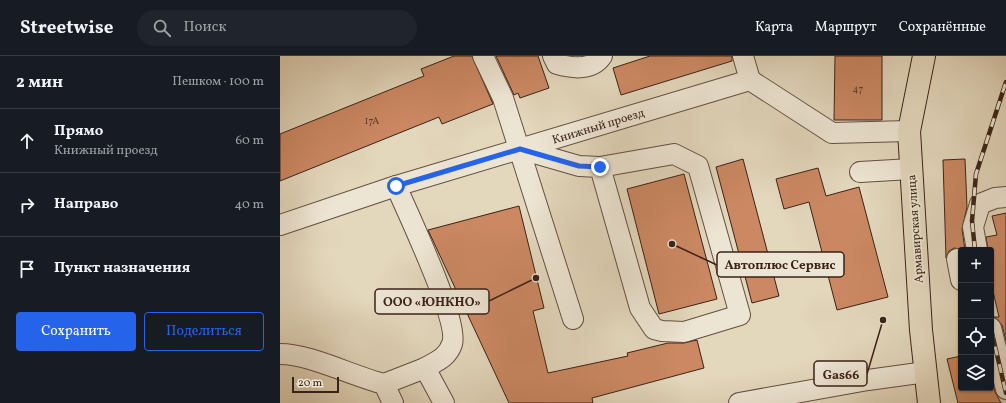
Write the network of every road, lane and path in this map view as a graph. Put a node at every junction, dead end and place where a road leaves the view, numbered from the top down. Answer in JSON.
{"nodes":[{"id":1,"x":483,"y":56,"type":"edge"},
{"id":2,"x":553,"y":56,"type":"edge"},
{"id":3,"x":602,"y":56,"type":"edge"},
{"id":4,"x":743,"y":56,"type":"edge"},
{"id":5,"x":924,"y":56,"type":"edge"},
{"id":6,"x":750,"y":80,"type":"junction"},
{"id":7,"x":909,"y":131,"type":"junction"},
{"id":8,"x":520,"y":149,"type":"junction"},
{"id":9,"x":600,"y":167,"type":"junction"},
{"id":10,"x":911,"y":169,"type":"junction"},
{"id":11,"x":860,"y":172,"type":"dead end"},
{"id":12,"x":396,"y":186,"type":"junction"},
{"id":13,"x":1000,"y":203,"type":"edge"},
{"id":14,"x":280,"y":225,"type":"edge"},
{"id":15,"x":976,"y":247,"type":"edge"},
{"id":16,"x":957,"y":259,"type":"dead end"},
{"id":17,"x":958,"y":264,"type":"edge"},
{"id":18,"x":573,"y":319,"type":"dead end"},
{"id":19,"x":994,"y":340,"type":"edge"},
{"id":20,"x":280,"y":354,"type":"edge"},
{"id":21,"x":425,"y":368,"type":"junction"},
{"id":22,"x":926,"y":372,"type":"junction"},
{"id":23,"x":384,"y":384,"type":"junction"},
{"id":24,"x":1006,"y":389,"type":"edge"},
{"id":25,"x":393,"y":403,"type":"edge"},
{"id":26,"x":444,"y":403,"type":"edge"},
{"id":27,"x":739,"y":403,"type":"edge"},
{"id":28,"x":929,"y":403,"type":"edge"}],
"edges":[{"from":1,"to":8,"type":"street"},
{"from":2,"to":3,"type":"street"},
{"from":4,"to":6,"type":"street"},
{"from":5,"to":7,"type":"main road","name":"Армавирская улица"},
{"from":6,"to":7,"type":"street"},
{"from":6,"to":8,"type":"street","name":"Книжный проезд"},
{"from":7,"to":10,"type":"main road","name":"Армавирская улица"},
{"from":8,"to":9,"type":"street"},
{"from":8,"to":12,"type":"street","name":"Книжный проезд"},
{"from":8,"to":18,"type":"street"},
{"from":9,"to":9,"type":"street"},
{"from":10,"to":11,"type":"street"},
{"from":10,"to":22,"type":"main road","name":"Армавирская улица"},
{"from":12,"to":14,"type":"street","name":"Книжный проезд"},
{"from":12,"to":21,"type":"street"},
{"from":13,"to":15,"type":"street"},
{"from":16,"to":17,"type":"street"},
{"from":19,"to":24,"type":"street"},
{"from":20,"to":23,"type":"street"},
{"from":21,"to":23,"type":"street"},
{"from":21,"to":26,"type":"street"},
{"from":22,"to":27,"type":"street"},
{"from":22,"to":28,"type":"main road","name":"Армавирская улица"},
{"from":23,"to":25,"type":"street"}]}
